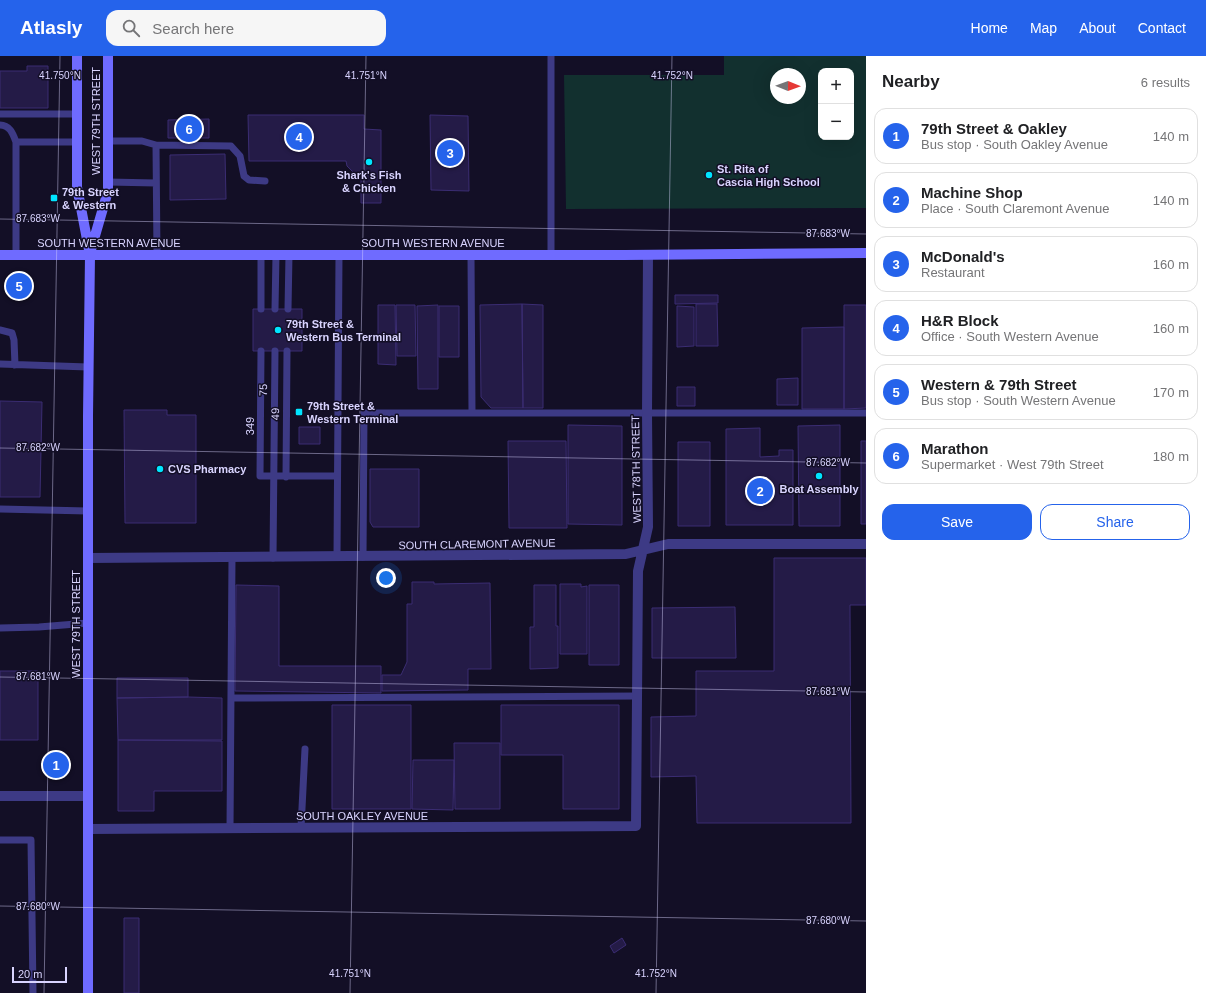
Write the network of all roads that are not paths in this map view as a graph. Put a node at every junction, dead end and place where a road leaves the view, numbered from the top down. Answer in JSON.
{"nodes":[{"id":1,"x":77,"y":56,"type":"edge"},
{"id":2,"x":108,"y":56,"type":"edge"},
{"id":3,"x":551,"y":56,"type":"edge"},
{"id":4,"x":0,"y":114,"type":"edge"},
{"id":5,"x":77,"y":114,"type":"junction"},
{"id":6,"x":0,"y":125,"type":"edge"},
{"id":7,"x":108,"y":140,"type":"junction"},
{"id":8,"x":16,"y":142,"type":"junction"},
{"id":9,"x":77,"y":142,"type":"junction"},
{"id":10,"x":156,"y":145,"type":"junction"},
{"id":11,"x":265,"y":181,"type":"dead end"},
{"id":12,"x":108,"y":182,"type":"junction"},
{"id":13,"x":156,"y":183,"type":"junction"},
{"id":14,"x":866,"y":253,"type":"edge"},
{"id":15,"x":0,"y":255,"type":"edge"},
{"id":16,"x":16,"y":255,"type":"junction"},
{"id":17,"x":90,"y":255,"type":"junction"},
{"id":18,"x":157,"y":255,"type":"junction"},
{"id":19,"x":261,"y":255,"type":"junction"},
{"id":20,"x":276,"y":255,"type":"junction"},
{"id":21,"x":288,"y":255,"type":"junction"},
{"id":22,"x":339,"y":255,"type":"junction"},
{"id":23,"x":470,"y":255,"type":"junction"},
{"id":24,"x":551,"y":255,"type":"junction"},
{"id":25,"x":648,"y":255,"type":"junction"},
{"id":26,"x":261,"y":309,"type":"dead end"},
{"id":27,"x":275,"y":309,"type":"dead end"},
{"id":28,"x":288,"y":309,"type":"dead end"},
{"id":29,"x":0,"y":330,"type":"edge"},
{"id":30,"x":261,"y":351,"type":"dead end"},
{"id":31,"x":275,"y":351,"type":"dead end"},
{"id":32,"x":287,"y":351,"type":"dead end"},
{"id":33,"x":0,"y":364,"type":"edge"},
{"id":34,"x":15,"y":365,"type":"junction"},
{"id":35,"x":88,"y":367,"type":"junction"},
{"id":36,"x":472,"y":413,"type":"junction"},
{"id":37,"x":647,"y":413,"type":"junction"},
{"id":38,"x":866,"y":413,"type":"edge"},
{"id":39,"x":273,"y":476,"type":"junction"},
{"id":40,"x":337,"y":476,"type":"junction"},
{"id":41,"x":286,"y":477,"type":"junction"},
{"id":42,"x":0,"y":509,"type":"edge"},
{"id":43,"x":88,"y":511,"type":"junction"},
{"id":44,"x":866,"y":544,"type":"edge"},
{"id":45,"x":643,"y":550,"type":"junction"},
{"id":46,"x":337,"y":557,"type":"junction"},
{"id":47,"x":363,"y":557,"type":"junction"},
{"id":48,"x":88,"y":558,"type":"junction"},
{"id":49,"x":232,"y":558,"type":"junction"},
{"id":50,"x":272,"y":558,"type":"junction"},
{"id":51,"x":88,"y":623,"type":"junction"},
{"id":52,"x":0,"y":628,"type":"edge"},
{"id":53,"x":638,"y":696,"type":"junction"},
{"id":54,"x":232,"y":698,"type":"junction"},
{"id":55,"x":305,"y":748,"type":"dead end"},
{"id":56,"x":0,"y":796,"type":"edge"},
{"id":57,"x":88,"y":796,"type":"junction"},
{"id":58,"x":636,"y":826,"type":"joint"},
{"id":59,"x":301,"y":828,"type":"junction"},
{"id":60,"x":230,"y":829,"type":"junction"},
{"id":61,"x":88,"y":830,"type":"junction"},
{"id":62,"x":0,"y":840,"type":"edge"},
{"id":63,"x":33,"y":993,"type":"edge"},
{"id":64,"x":88,"y":993,"type":"edge"}],
"edges":[{"from":1,"to":5,"type":"main road","name":"WEST 79TH STREET"},
{"from":2,"to":7,"type":"main road","name":"WEST 79TH STREET"},
{"from":3,"to":24,"type":"lane"},
{"from":4,"to":5,"type":"lane"},
{"from":5,"to":9,"type":"main road","name":"WEST 79TH STREET"},
{"from":6,"to":8,"type":"lane"},
{"from":7,"to":10,"type":"lane"},
{"from":7,"to":12,"type":"main road","name":"WEST 79TH STREET"},
{"from":8,"to":9,"type":"lane"},
{"from":8,"to":16,"type":"lane"},
{"from":9,"to":17,"type":"main road","name":"WEST 79TH STREET"},
{"from":10,"to":11,"type":"lane"},
{"from":10,"to":13,"type":"lane"},
{"from":12,"to":13,"type":"lane"},
{"from":12,"to":17,"type":"main road","name":"WEST 79TH STREET"},
{"from":13,"to":18,"type":"lane"},
{"from":14,"to":25,"type":"main road","name":"SOUTH WESTERN AVENUE"},
{"from":15,"to":16,"type":"main road","name":"SOUTH WESTERN AVENUE"},
{"from":16,"to":17,"type":"main road","name":"SOUTH WESTERN AVENUE"},
{"from":17,"to":18,"type":"main road","name":"SOUTH WESTERN AVENUE"},
{"from":17,"to":35,"type":"main road","name":"WEST 79TH STREET"},
{"from":18,"to":19,"type":"main road","name":"SOUTH WESTERN AVENUE"},
{"from":19,"to":20,"type":"main road","name":"SOUTH WESTERN AVENUE"},
{"from":19,"to":26,"type":"lane"},
{"from":20,"to":21,"type":"main road","name":"SOUTH WESTERN AVENUE"},
{"from":20,"to":27,"type":"lane"},
{"from":21,"to":22,"type":"main road","name":"SOUTH WESTERN AVENUE"},
{"from":21,"to":28,"type":"lane"},
{"from":22,"to":23,"type":"main road","name":"SOUTH WESTERN AVENUE"},
{"from":22,"to":40,"type":"lane"},
{"from":23,"to":24,"type":"main road","name":"SOUTH WESTERN AVENUE"},
{"from":23,"to":36,"type":"lane"},
{"from":24,"to":25,"type":"main road","name":"SOUTH WESTERN AVENUE"},
{"from":25,"to":37,"type":"street","name":"WEST 78TH STREET"},
{"from":29,"to":34,"type":"lane"},
{"from":30,"to":39,"type":"lane","name":"349"},
{"from":31,"to":39,"type":"lane","name":"75"},
{"from":32,"to":41,"type":"lane","name":"49"},
{"from":33,"to":34,"type":"lane"},
{"from":34,"to":35,"type":"lane"},
{"from":35,"to":43,"type":"main road","name":"WEST 79TH STREET"},
{"from":36,"to":37,"type":"lane"},
{"from":36,"to":47,"type":"lane"},
{"from":37,"to":38,"type":"lane"},
{"from":37,"to":45,"type":"street","name":"WEST 78TH STREET"},
{"from":39,"to":41,"type":"lane"},
{"from":39,"to":50,"type":"lane","name":"75"},
{"from":40,"to":41,"type":"lane"},
{"from":40,"to":46,"type":"lane"},
{"from":42,"to":43,"type":"lane"},
{"from":43,"to":48,"type":"main road","name":"WEST 79TH STREET"},
{"from":44,"to":45,"type":"street","name":"SOUTH CLAREMONT AVENUE"},
{"from":45,"to":47,"type":"street","name":"SOUTH CLAREMONT AVENUE"},
{"from":45,"to":53,"type":"street","name":"WEST 78TH STREET"},
{"from":46,"to":47,"type":"street","name":"SOUTH CLAREMONT AVENUE"},
{"from":46,"to":50,"type":"street","name":"SOUTH CLAREMONT AVENUE"},
{"from":48,"to":49,"type":"street","name":"SOUTH CLAREMONT AVENUE"},
{"from":48,"to":51,"type":"main road","name":"WEST 79TH STREET"},
{"from":49,"to":50,"type":"street","name":"SOUTH CLAREMONT AVENUE"},
{"from":49,"to":54,"type":"lane"},
{"from":51,"to":52,"type":"lane"},
{"from":51,"to":57,"type":"main road","name":"WEST 79TH STREET"},
{"from":53,"to":54,"type":"lane"},
{"from":53,"to":58,"type":"street","name":"WEST 78TH STREET"},
{"from":54,"to":60,"type":"lane"},
{"from":55,"to":59,"type":"lane"},
{"from":56,"to":57,"type":"street"},
{"from":57,"to":61,"type":"main road","name":"WEST 79TH STREET"},
{"from":58,"to":59,"type":"street","name":"SOUTH OAKLEY AVENUE"},
{"from":59,"to":60,"type":"street","name":"SOUTH OAKLEY AVENUE"},
{"from":60,"to":61,"type":"street","name":"SOUTH OAKLEY AVENUE"},
{"from":61,"to":64,"type":"main road","name":"WEST 79TH STREET"},
{"from":62,"to":63,"type":"lane"}]}
